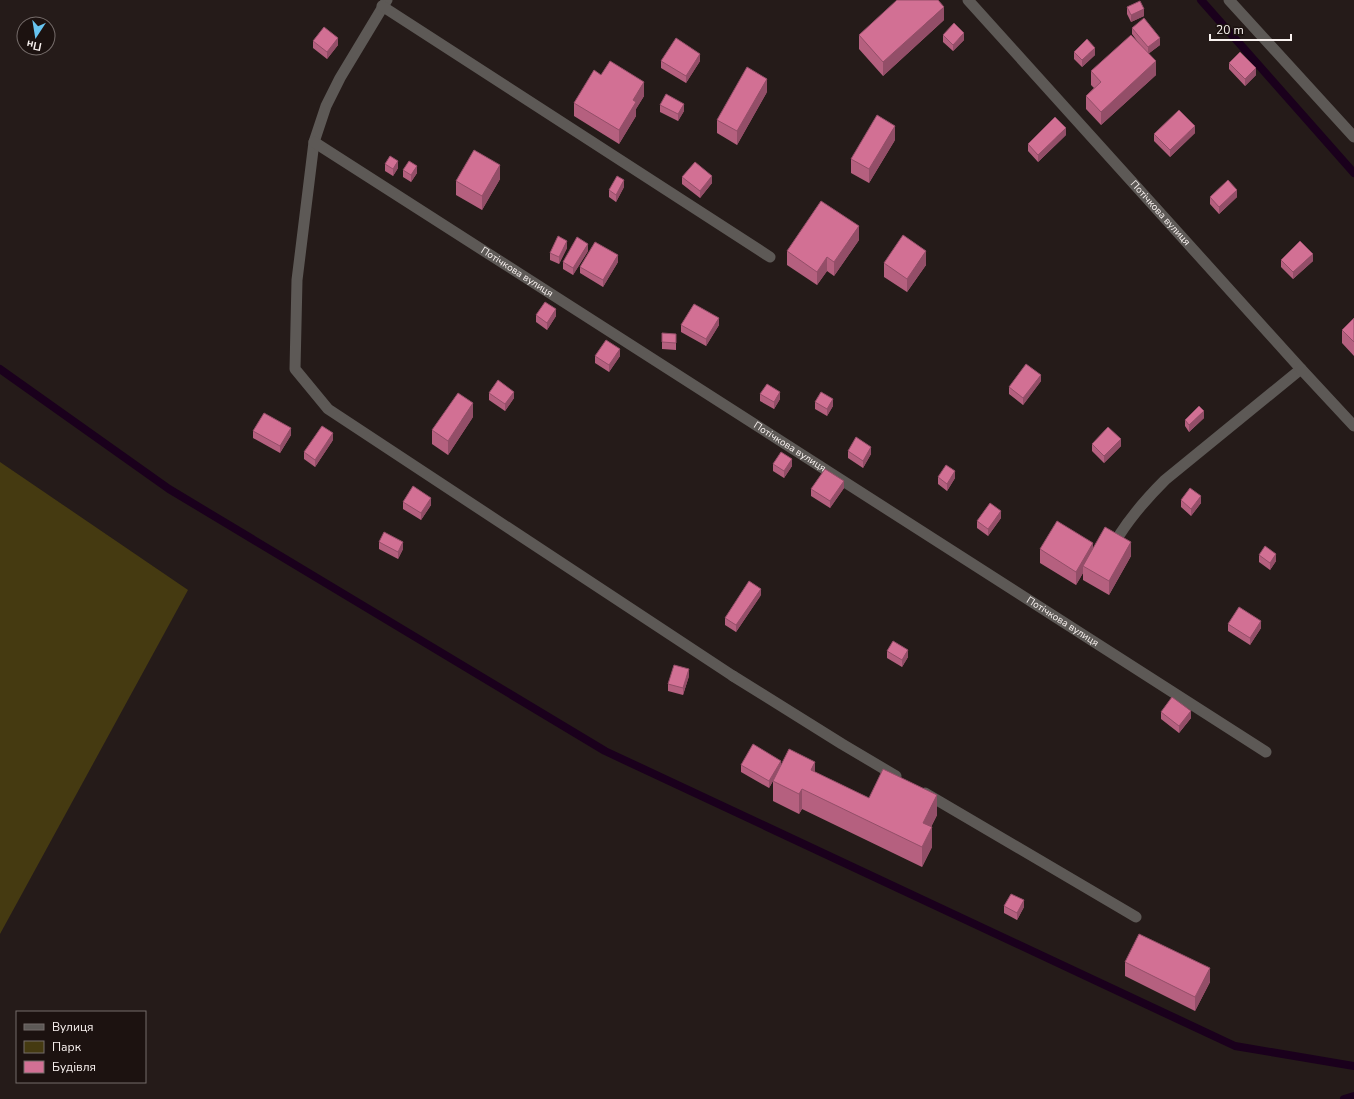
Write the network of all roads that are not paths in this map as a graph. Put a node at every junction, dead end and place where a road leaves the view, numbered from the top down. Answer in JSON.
{"nodes":[{"id":1,"x":968,"y":0,"type":"edge"},
{"id":2,"x":1228,"y":0,"type":"edge"},
{"id":3,"x":385,"y":3,"type":"edge"},
{"id":4,"x":1354,"y":138,"type":"edge"},
{"id":5,"x":314,"y":142,"type":"junction"},
{"id":6,"x":770,"y":257,"type":"dead end"},
{"id":7,"x":1301,"y":369,"type":"junction"},
{"id":8,"x":1354,"y":426,"type":"edge"},
{"id":9,"x":1120,"y":534,"type":"edge"},
{"id":10,"x":1266,"y":752,"type":"dead end"},
{"id":11,"x":903,"y":780,"type":"edge"},
{"id":12,"x":916,"y":788,"type":"edge"},
{"id":13,"x":1136,"y":917,"type":"dead end"}],
"edges":[{"from":1,"to":7,"type":"street","name":"Потічкова вулиця"},
{"from":2,"to":4,"type":"street"},
{"from":3,"to":5,"type":"street"},
{"from":3,"to":6,"type":"street"},
{"from":5,"to":10,"type":"street","name":"Потічкова вулиця"},
{"from":5,"to":11,"type":"street"},
{"from":7,"to":8,"type":"street","name":"Потічкова вулиця"},
{"from":7,"to":9,"type":"street"},
{"from":12,"to":13,"type":"street"}]}
